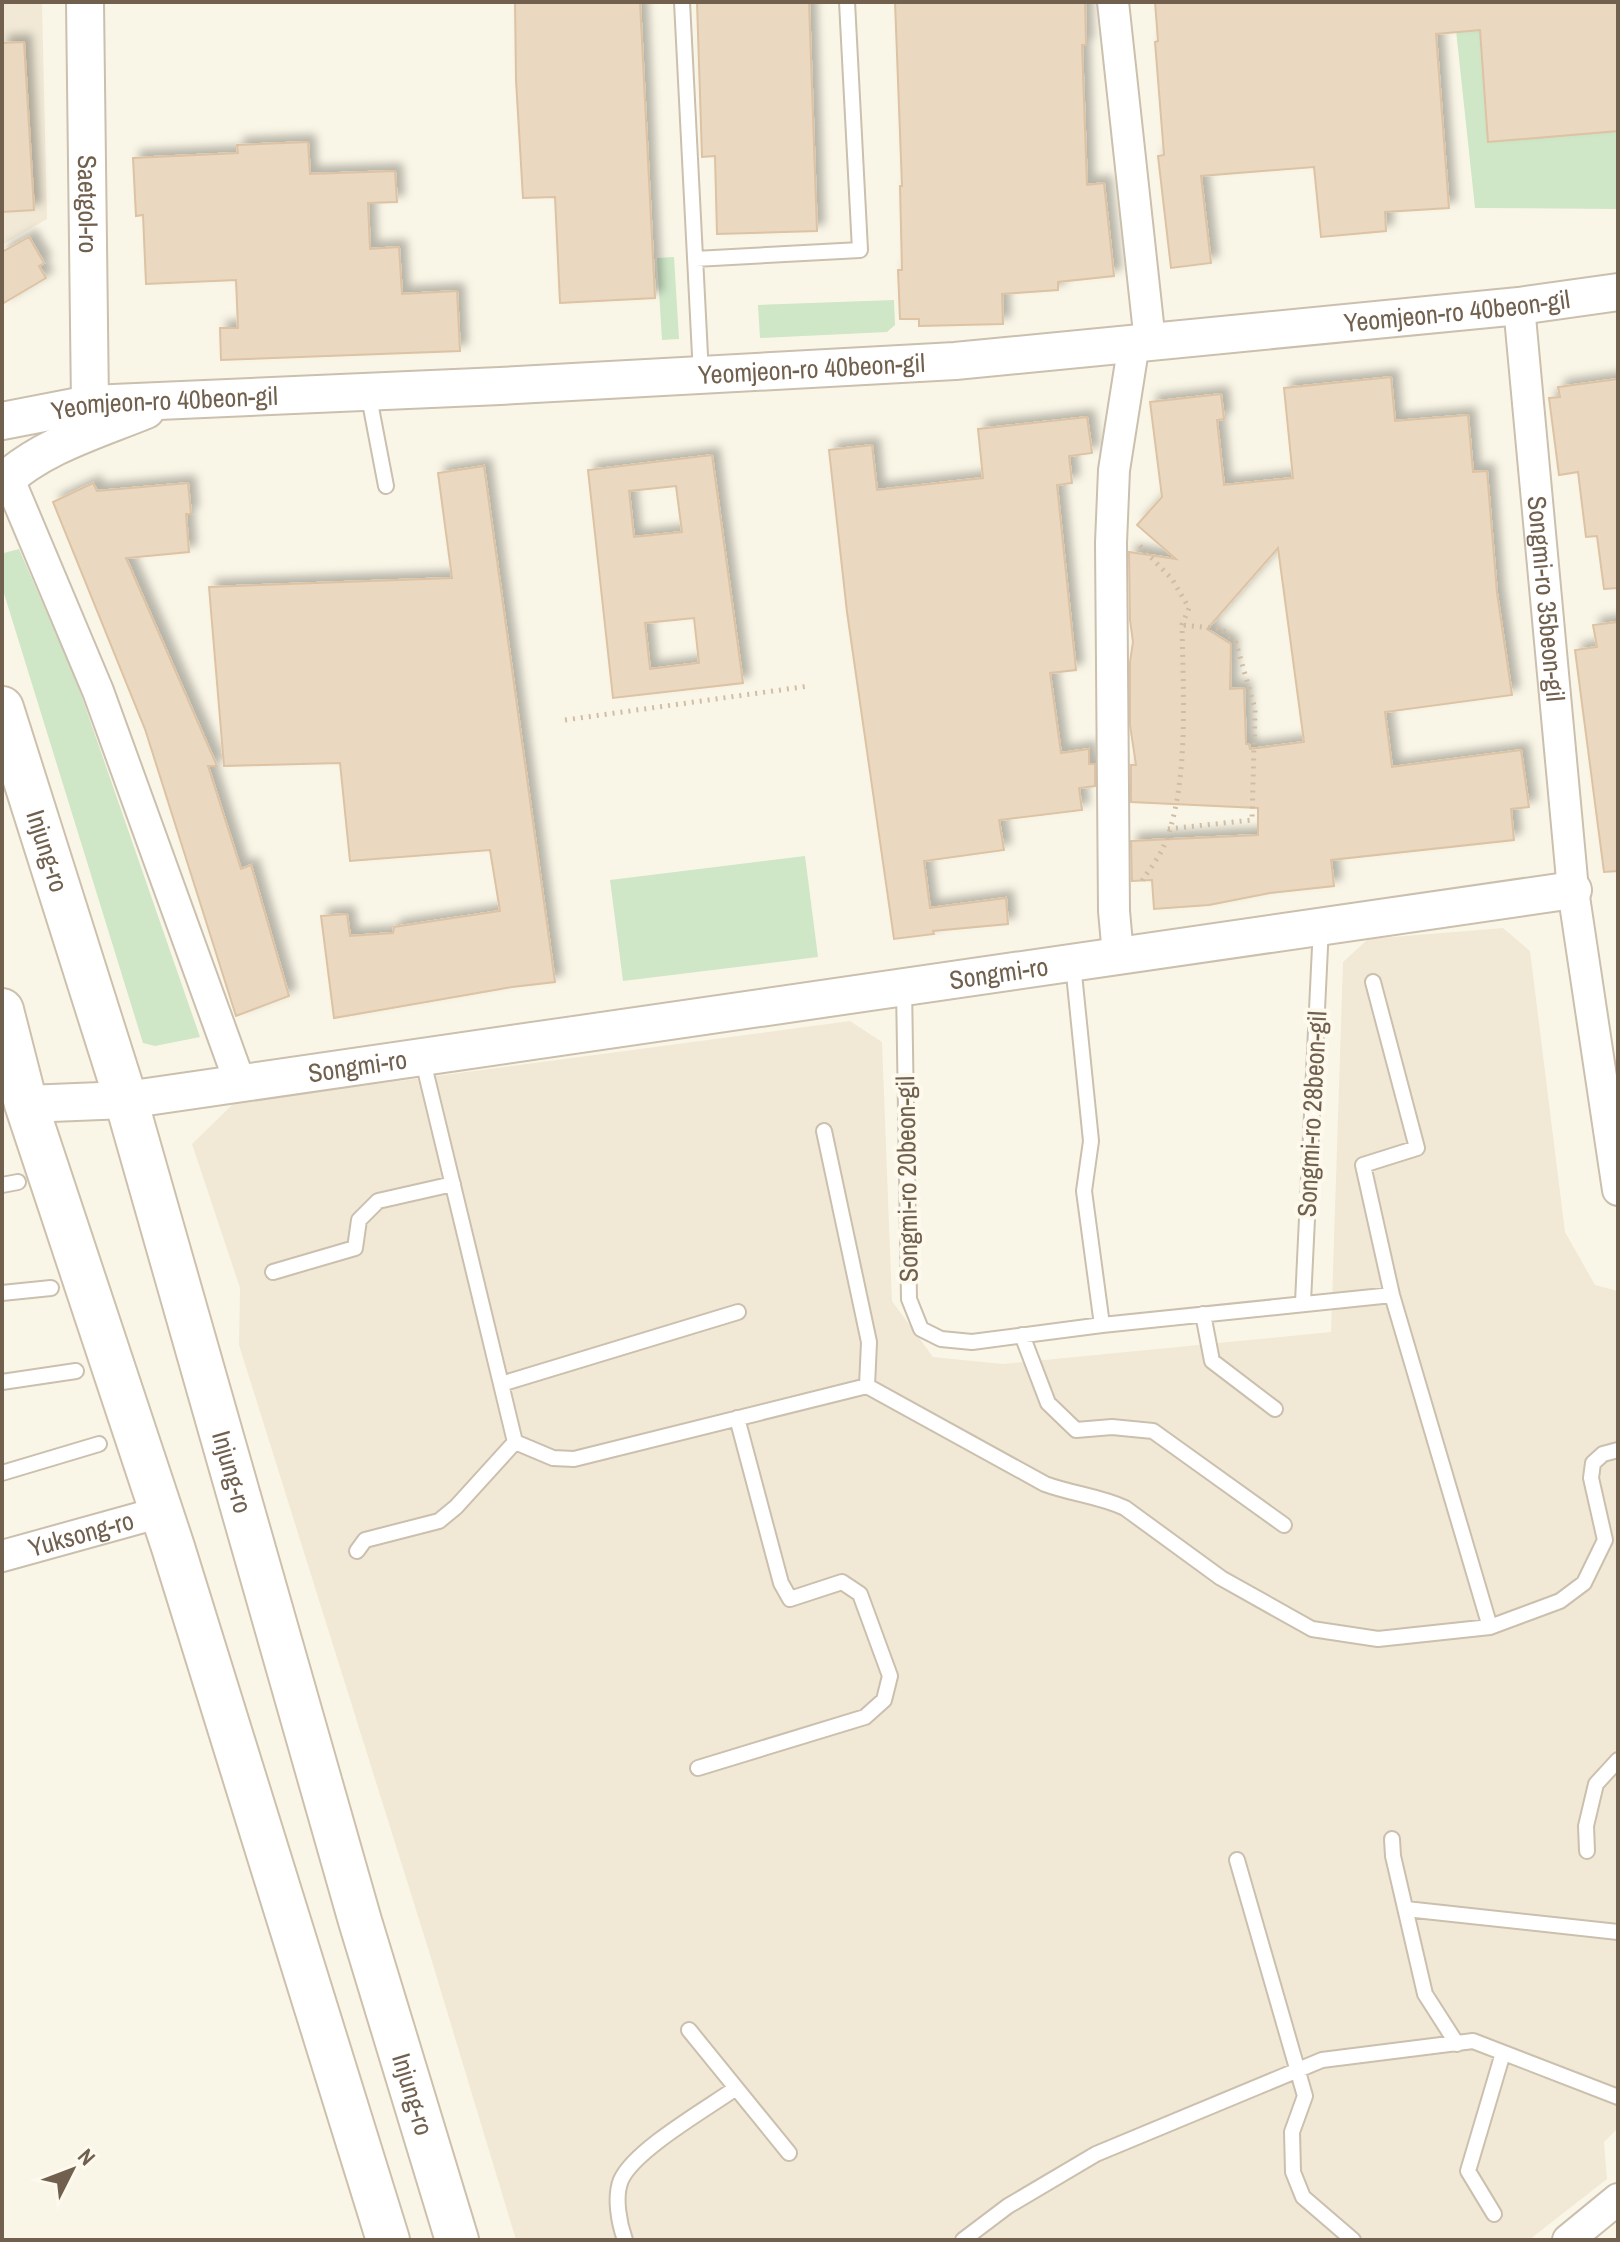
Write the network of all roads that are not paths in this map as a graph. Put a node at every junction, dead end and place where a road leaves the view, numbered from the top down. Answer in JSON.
{"nodes":[{"id":1,"x":85,"y":2,"type":"edge"},
{"id":2,"x":682,"y":2,"type":"edge"},
{"id":3,"x":847,"y":2,"type":"edge"},
{"id":4,"x":1113,"y":2,"type":"edge"},
{"id":5,"x":695,"y":259,"type":"junction"},
{"id":6,"x":1618,"y":292,"type":"edge"},
{"id":7,"x":1519,"y":306,"type":"junction"},
{"id":8,"x":1142,"y":343,"type":"junction"},
{"id":9,"x":701,"y":375,"type":"junction"},
{"id":10,"x":368,"y":392,"type":"junction"},
{"id":11,"x":167,"y":401,"type":"junction"},
{"id":12,"x":90,"y":404,"type":"junction"},
{"id":13,"x":2,"y":421,"type":"edge"},
{"id":14,"x":5,"y":480,"type":"edge"},
{"id":15,"x":386,"y":486,"type":"dead end"},
{"id":16,"x":2,"y":708,"type":"edge"},
{"id":17,"x":1573,"y":890,"type":"junction"},
{"id":18,"x":1321,"y":925,"type":"junction"},
{"id":19,"x":1118,"y":955,"type":"junction"},
{"id":20,"x":1073,"y":962,"type":"junction"},
{"id":21,"x":1373,"y":982,"type":"dead end"},
{"id":22,"x":904,"y":986,"type":"junction"},
{"id":23,"x":2,"y":1010,"type":"edge"},
{"id":24,"x":422,"y":1057,"type":"junction"},
{"id":25,"x":240,"y":1083,"type":"junction"},
{"id":26,"x":126,"y":1100,"type":"junction"},
{"id":27,"x":14,"y":1105,"type":"edge"},
{"id":28,"x":824,"y":1131,"type":"dead end"},
{"id":29,"x":18,"y":1182,"type":"dead end"},
{"id":30,"x":453,"y":1184,"type":"junction"},
{"id":31,"x":2,"y":1185,"type":"edge"},
{"id":32,"x":1618,"y":1190,"type":"edge"},
{"id":33,"x":273,"y":1272,"type":"dead end"},
{"id":34,"x":51,"y":1288,"type":"dead end"},
{"id":35,"x":2,"y":1293,"type":"edge"},
{"id":36,"x":1392,"y":1295,"type":"junction"},
{"id":37,"x":1303,"y":1302,"type":"junction"},
{"id":38,"x":738,"y":1312,"type":"dead end"},
{"id":39,"x":1203,"y":1314,"type":"junction"},
{"id":40,"x":1102,"y":1325,"type":"junction"},
{"id":41,"x":1022,"y":1335,"type":"junction"},
{"id":42,"x":76,"y":1371,"type":"dead end"},
{"id":43,"x":2,"y":1382,"type":"edge"},
{"id":44,"x":501,"y":1384,"type":"junction"},
{"id":45,"x":867,"y":1386,"type":"junction"},
{"id":46,"x":1275,"y":1409,"type":"dead end"},
{"id":47,"x":737,"y":1418,"type":"junction"},
{"id":48,"x":515,"y":1442,"type":"junction"},
{"id":49,"x":99,"y":1444,"type":"dead end"},
{"id":50,"x":1618,"y":1450,"type":"edge"},
{"id":51,"x":2,"y":1473,"type":"edge"},
{"id":52,"x":161,"y":1512,"type":"junction"},
{"id":53,"x":1284,"y":1525,"type":"dead end"},
{"id":54,"x":357,"y":1551,"type":"dead end"},
{"id":55,"x":2,"y":1556,"type":"edge"},
{"id":56,"x":1490,"y":1627,"type":"junction"},
{"id":57,"x":1618,"y":1760,"type":"edge"},
{"id":58,"x":698,"y":1768,"type":"dead end"},
{"id":59,"x":1392,"y":1839,"type":"dead end"},
{"id":60,"x":1587,"y":1851,"type":"dead end"},
{"id":61,"x":1237,"y":1860,"type":"dead end"},
{"id":62,"x":1406,"y":1909,"type":"junction"},
{"id":63,"x":1618,"y":1932,"type":"edge"},
{"id":64,"x":689,"y":2030,"type":"dead end"},
{"id":65,"x":1457,"y":2044,"type":"junction"},
{"id":66,"x":1503,"y":2053,"type":"junction"},
{"id":67,"x":1297,"y":2070,"type":"junction"},
{"id":68,"x":736,"y":2088,"type":"junction"},
{"id":69,"x":1618,"y":2097,"type":"edge"},
{"id":70,"x":789,"y":2153,"type":"dead end"},
{"id":71,"x":1618,"y":2199,"type":"edge"},
{"id":72,"x":1494,"y":2214,"type":"dead end"},
{"id":73,"x":388,"y":2240,"type":"edge"},
{"id":74,"x":457,"y":2240,"type":"edge"},
{"id":75,"x":625,"y":2240,"type":"edge"},
{"id":76,"x":963,"y":2240,"type":"edge"},
{"id":77,"x":1353,"y":2240,"type":"edge"},
{"id":78,"x":1568,"y":2240,"type":"edge"}],
"edges":[{"from":1,"to":12,"type":"street","name":"Saetgol-ro"},
{"from":2,"to":5,"type":"lane"},
{"from":3,"to":5,"type":"lane"},
{"from":4,"to":8,"type":"street"},
{"from":5,"to":9,"type":"lane"},
{"from":6,"to":7,"type":"street","name":"Yeomjeon-ro 40beon-gil"},
{"from":7,"to":8,"type":"street","name":"Yeomjeon-ro 40beon-gil"},
{"from":7,"to":17,"type":"street","name":"Songmi-ro 35beon-gil"},
{"from":8,"to":9,"type":"street","name":"Yeomjeon-ro 40beon-gil"},
{"from":8,"to":19,"type":"street"},
{"from":9,"to":10,"type":"street","name":"Yeomjeon-ro 40beon-gil"},
{"from":10,"to":11,"type":"street","name":"Yeomjeon-ro 40beon-gil"},
{"from":10,"to":15,"type":"lane"},
{"from":11,"to":12,"type":"street","name":"Yeomjeon-ro 40beon-gil"},
{"from":11,"to":14,"type":"street"},
{"from":12,"to":13,"type":"street","name":"Yeomjeon-ro 40beon-gil"},
{"from":14,"to":25,"type":"street"},
{"from":16,"to":26,"type":"main road","name":"Injung-ro"},
{"from":17,"to":18,"type":"street","name":"Songmi-ro"},
{"from":17,"to":32,"type":"street"},
{"from":18,"to":19,"type":"street","name":"Songmi-ro"},
{"from":18,"to":37,"type":"lane","name":"Songmi-ro 28beon-gil"},
{"from":19,"to":20,"type":"street","name":"Songmi-ro"},
{"from":20,"to":22,"type":"street","name":"Songmi-ro"},
{"from":20,"to":40,"type":"lane"},
{"from":21,"to":36,"type":"lane"},
{"from":22,"to":24,"type":"street","name":"Songmi-ro"},
{"from":22,"to":41,"type":"lane","name":"Songmi-ro 20beon-gil"},
{"from":23,"to":27,"type":"main road"},
{"from":24,"to":25,"type":"street","name":"Songmi-ro"},
{"from":24,"to":30,"type":"lane"},
{"from":25,"to":26,"type":"street","name":"Songmi-ro"},
{"from":26,"to":27,"type":"street","name":"Songmi-ro"},
{"from":26,"to":74,"type":"main road","name":"Injung-ro"},
{"from":27,"to":52,"type":"main road"},
{"from":28,"to":45,"type":"lane"},
{"from":29,"to":31,"type":"lane"},
{"from":30,"to":33,"type":"lane"},
{"from":30,"to":44,"type":"lane"},
{"from":34,"to":35,"type":"lane"},
{"from":36,"to":37,"type":"lane","name":"Songmi-ro 20beon-gil"},
{"from":36,"to":56,"type":"lane"},
{"from":37,"to":39,"type":"lane","name":"Songmi-ro 20beon-gil"},
{"from":38,"to":44,"type":"lane"},
{"from":39,"to":40,"type":"lane","name":"Songmi-ro 20beon-gil"},
{"from":39,"to":46,"type":"lane"},
{"from":40,"to":41,"type":"lane","name":"Songmi-ro 20beon-gil"},
{"from":41,"to":53,"type":"lane"},
{"from":42,"to":43,"type":"lane"},
{"from":44,"to":48,"type":"lane"},
{"from":45,"to":47,"type":"lane"},
{"from":45,"to":56,"type":"lane"},
{"from":47,"to":48,"type":"lane"},
{"from":47,"to":58,"type":"lane"},
{"from":48,"to":54,"type":"lane"},
{"from":49,"to":51,"type":"lane"},
{"from":50,"to":56,"type":"lane"},
{"from":52,"to":55,"type":"street","name":"Yuksong-ro"},
{"from":52,"to":73,"type":"main road"},
{"from":57,"to":60,"type":"lane"},
{"from":59,"to":62,"type":"lane"},
{"from":61,"to":67,"type":"lane"},
{"from":62,"to":63,"type":"lane"},
{"from":62,"to":65,"type":"lane"},
{"from":64,"to":68,"type":"lane"},
{"from":65,"to":66,"type":"lane"},
{"from":65,"to":67,"type":"lane"},
{"from":66,"to":69,"type":"lane"},
{"from":66,"to":72,"type":"lane"},
{"from":67,"to":76,"type":"lane"},
{"from":67,"to":77,"type":"lane"},
{"from":68,"to":70,"type":"lane"},
{"from":68,"to":75,"type":"lane"},
{"from":71,"to":78,"type":"street"}]}
